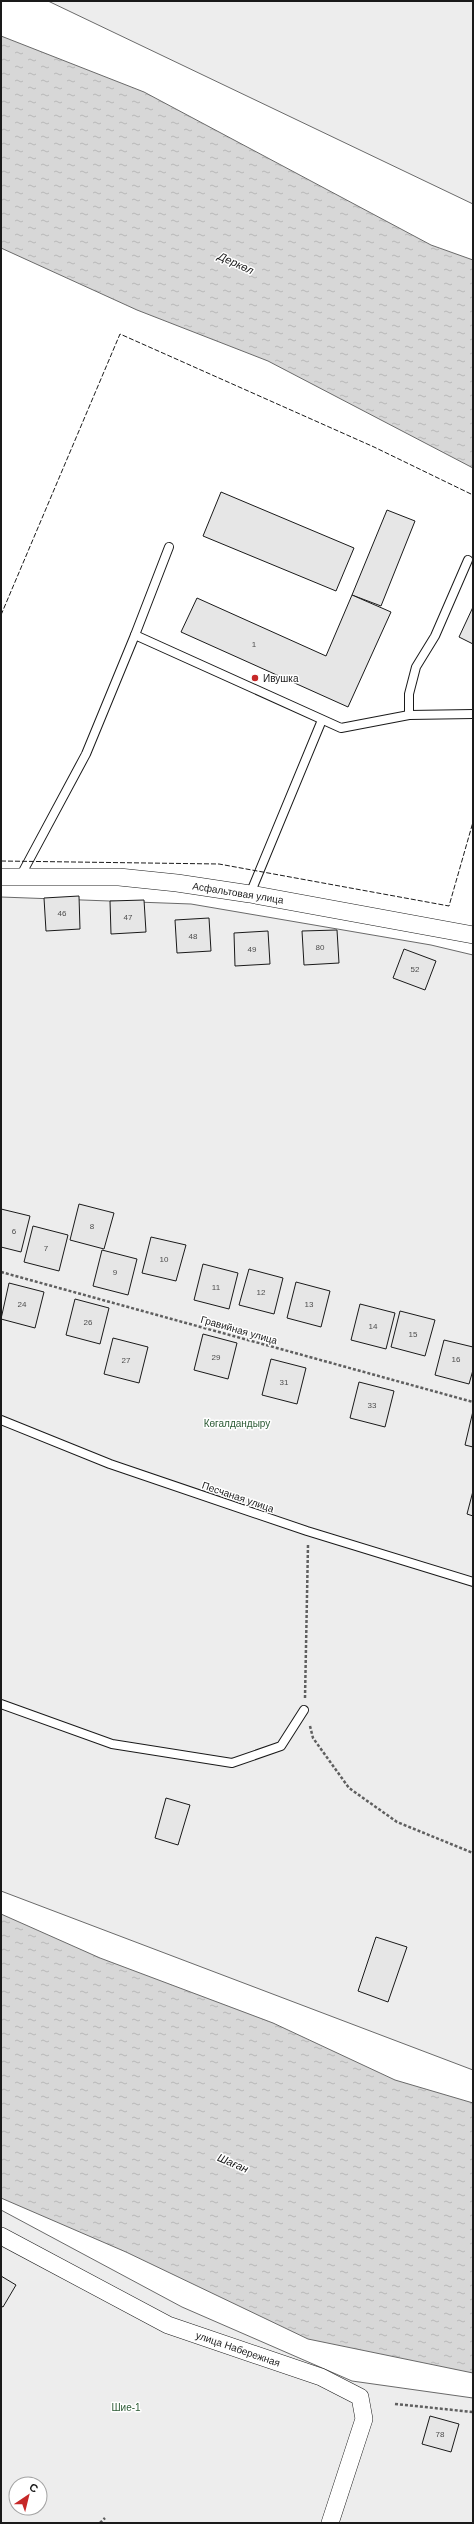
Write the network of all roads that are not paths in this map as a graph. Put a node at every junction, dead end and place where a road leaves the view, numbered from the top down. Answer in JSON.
{"nodes":[{"id":1,"x":169,"y":547,"type":"dead end"},
{"id":2,"x":468,"y":560,"type":"dead end"},
{"id":3,"x":135,"y":635,"type":"junction"},
{"id":4,"x":473,"y":714,"type":"edge"},
{"id":5,"x":409,"y":715,"type":"junction"},
{"id":6,"x":322,"y":720,"type":"junction"},
{"id":7,"x":1,"y":877,"type":"edge"},
{"id":8,"x":20,"y":878,"type":"junction"},
{"id":9,"x":250,"y":894,"type":"junction"},
{"id":10,"x":473,"y":934,"type":"edge"},
{"id":11,"x":1,"y":1420,"type":"edge"},
{"id":12,"x":473,"y":1582,"type":"edge"},
{"id":13,"x":1,"y":1704,"type":"edge"},
{"id":14,"x":304,"y":1710,"type":"road end"},
{"id":15,"x":1,"y":2236,"type":"edge"},
{"id":16,"x":330,"y":2523,"type":"edge"}],
"edges":[{"from":1,"to":3,"type":"lane"},
{"from":2,"to":5,"type":"lane"},
{"from":3,"to":6,"type":"lane"},
{"from":3,"to":8,"type":"lane"},
{"from":4,"to":5,"type":"lane"},
{"from":5,"to":6,"type":"lane"},
{"from":6,"to":9,"type":"lane"},
{"from":7,"to":8,"type":"street","name":"Асфальтовая улица"},
{"from":8,"to":9,"type":"street","name":"Асфальтовая улица"},
{"from":9,"to":10,"type":"street","name":"Асфальтовая улица"},
{"from":11,"to":12,"type":"lane","name":"Песчаная улица"},
{"from":13,"to":14,"type":"lane"},
{"from":15,"to":16,"type":"street","name":"улица Набережная"}]}
